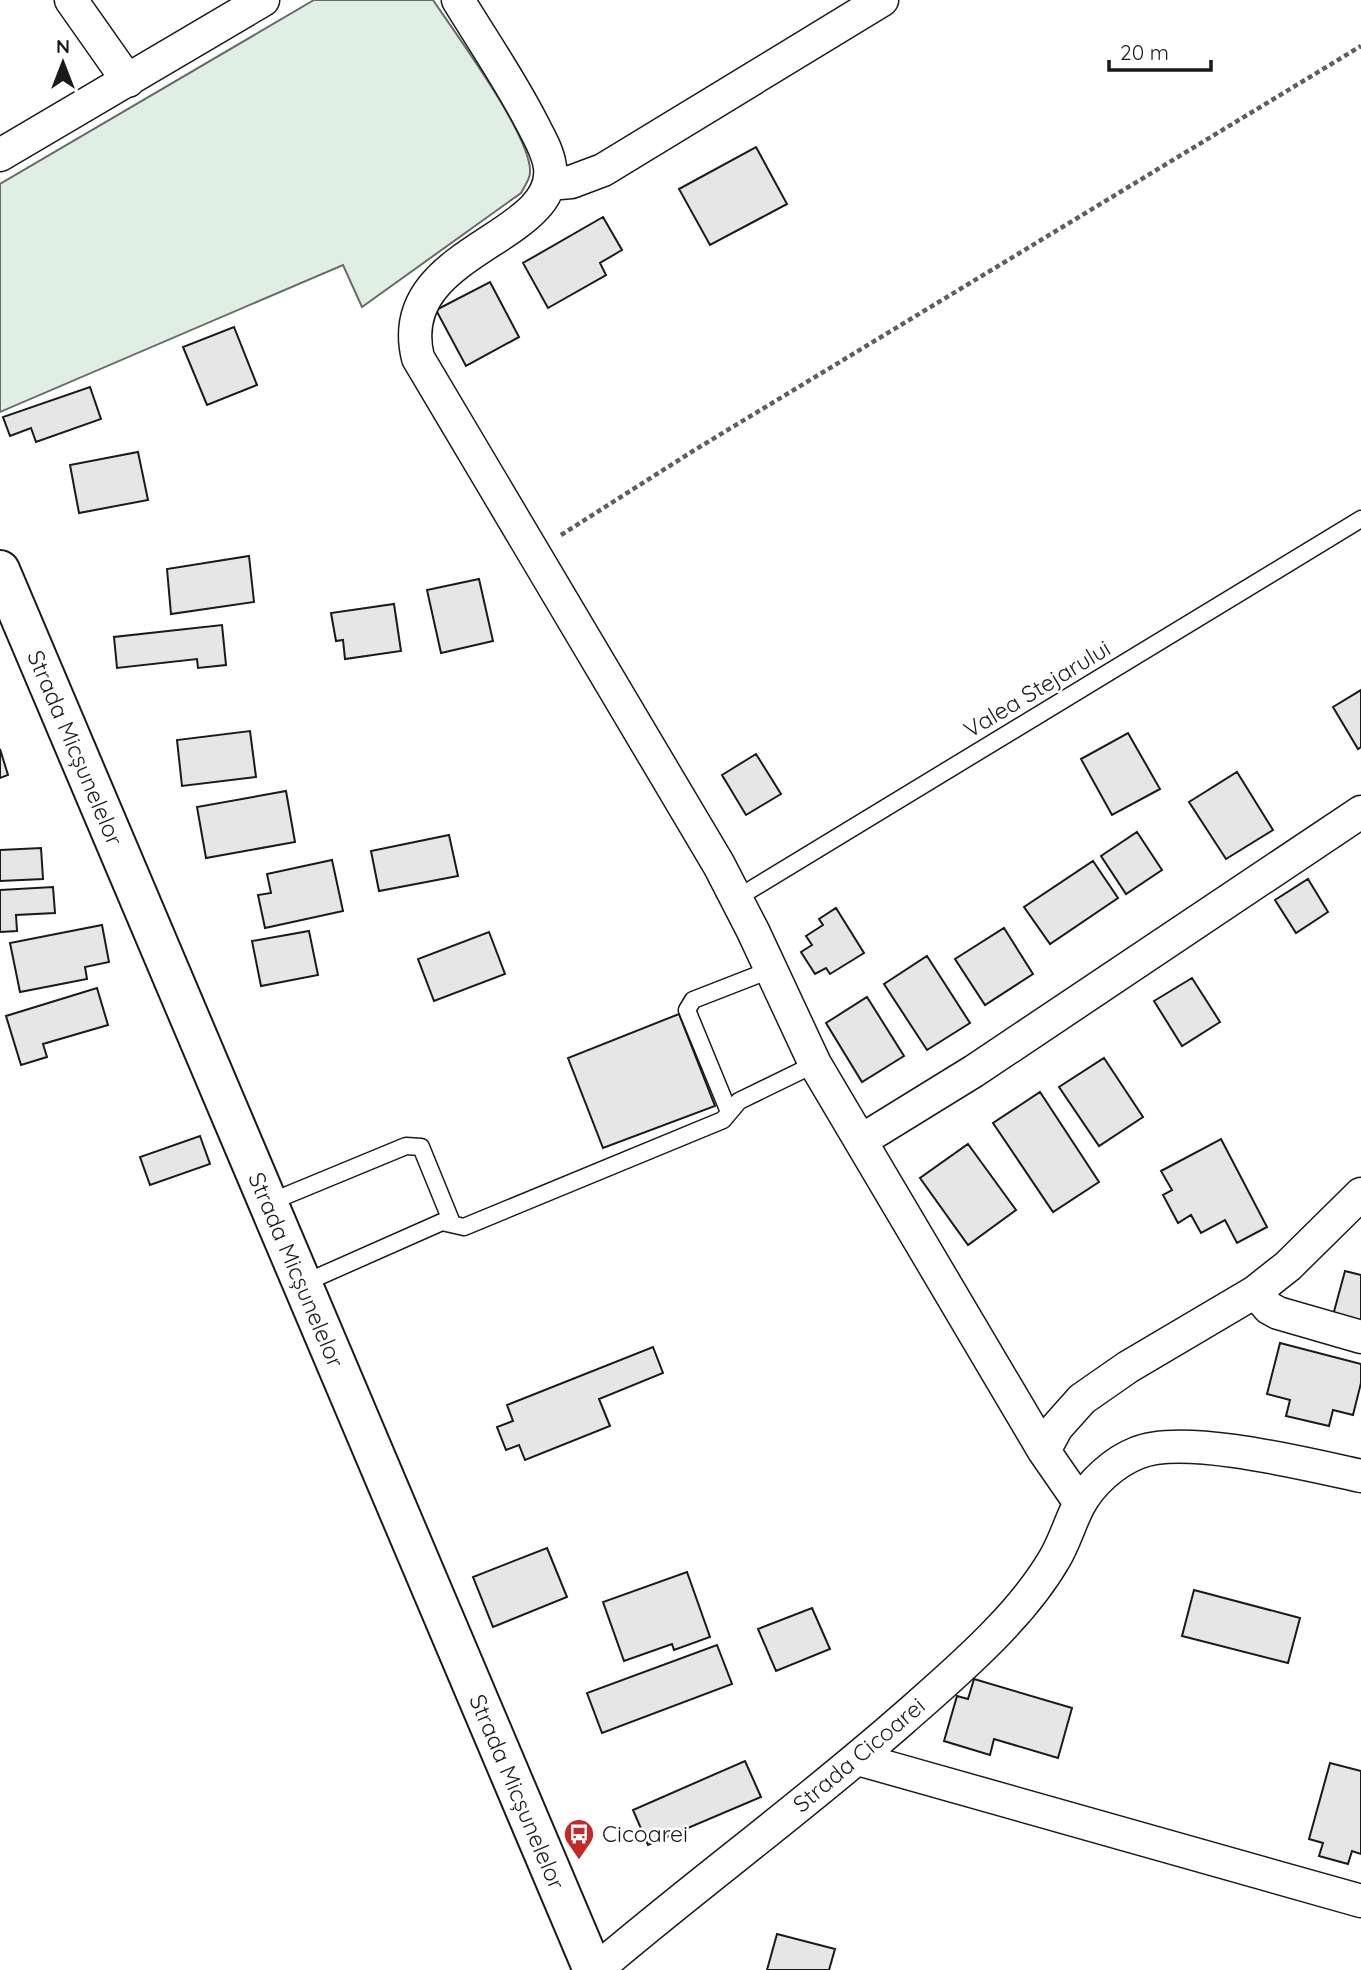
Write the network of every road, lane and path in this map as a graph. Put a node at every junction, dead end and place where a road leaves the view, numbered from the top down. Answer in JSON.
{"nodes":[{"id":1,"x":71,"y":0,"type":"edge"},
{"id":2,"x":263,"y":0,"type":"edge"},
{"id":3,"x":458,"y":0,"type":"edge"},
{"id":4,"x":882,"y":0,"type":"edge"},
{"id":5,"x":1361,"y":46,"type":"edge"},
{"id":6,"x":128,"y":81,"type":"junction"},
{"id":7,"x":0,"y":155,"type":"edge"},
{"id":8,"x":549,"y":184,"type":"junction"},
{"id":9,"x":1361,"y":519,"type":"edge"},
{"id":10,"x":535,"y":552,"type":"junction"},
{"id":11,"x":0,"y":570,"type":"edge"},
{"id":12,"x":1361,"y":812,"type":"edge"},
{"id":13,"x":737,"y":898,"type":"junction"},
{"id":14,"x":770,"y":970,"type":"junction"},
{"id":15,"x":815,"y":1064,"type":"junction"},
{"id":16,"x":729,"y":1112,"type":"junction"},
{"id":17,"x":862,"y":1140,"type":"junction"},
{"id":18,"x":1361,"y":1194,"type":"edge"},
{"id":19,"x":268,"y":1203,"type":"junction"},
{"id":20,"x":452,"y":1223,"type":"junction"},
{"id":21,"x":302,"y":1284,"type":"junction"},
{"id":22,"x":1255,"y":1292,"type":"junction"},
{"id":23,"x":1361,"y":1337,"type":"edge"},
{"id":24,"x":1044,"y":1451,"type":"junction"},
{"id":25,"x":1361,"y":1476,"type":"edge"},
{"id":26,"x":1080,"y":1503,"type":"junction"},
{"id":27,"x":858,"y":1759,"type":"junction"},
{"id":28,"x":1361,"y":1901,"type":"edge"},
{"id":29,"x":595,"y":1970,"type":"edge"}],
"edges":[{"from":1,"to":6,"type":"street"},
{"from":2,"to":6,"type":"street"},
{"from":3,"to":8,"type":"street"},
{"from":4,"to":8,"type":"street"},
{"from":5,"to":10,"type":"path"},
{"from":6,"to":7,"type":"street"},
{"from":8,"to":10,"type":"street"},
{"from":9,"to":13,"type":"lane","name":"Valea Stejarului"},
{"from":10,"to":13,"type":"street"},
{"from":11,"to":19,"type":"street","name":"Strada Micșunelelor"},
{"from":12,"to":17,"type":"street"},
{"from":13,"to":14,"type":"street"},
{"from":14,"to":15,"type":"street"},
{"from":14,"to":16,"type":"lane"},
{"from":15,"to":16,"type":"lane"},
{"from":15,"to":17,"type":"street"},
{"from":16,"to":20,"type":"lane"},
{"from":17,"to":24,"type":"street"},
{"from":18,"to":22,"type":"street"},
{"from":19,"to":20,"type":"lane"},
{"from":19,"to":21,"type":"street","name":"Strada Micșunelelor"},
{"from":20,"to":21,"type":"lane"},
{"from":21,"to":29,"type":"street","name":"Strada Micșunelelor"},
{"from":22,"to":23,"type":"street"},
{"from":22,"to":24,"type":"street"},
{"from":24,"to":26,"type":"street"},
{"from":25,"to":26,"type":"street","name":"Strada Cicoarei"},
{"from":26,"to":27,"type":"street","name":"Strada Cicoarei"},
{"from":27,"to":28,"type":"street"},
{"from":27,"to":29,"type":"street","name":"Strada Cicoarei"}]}
